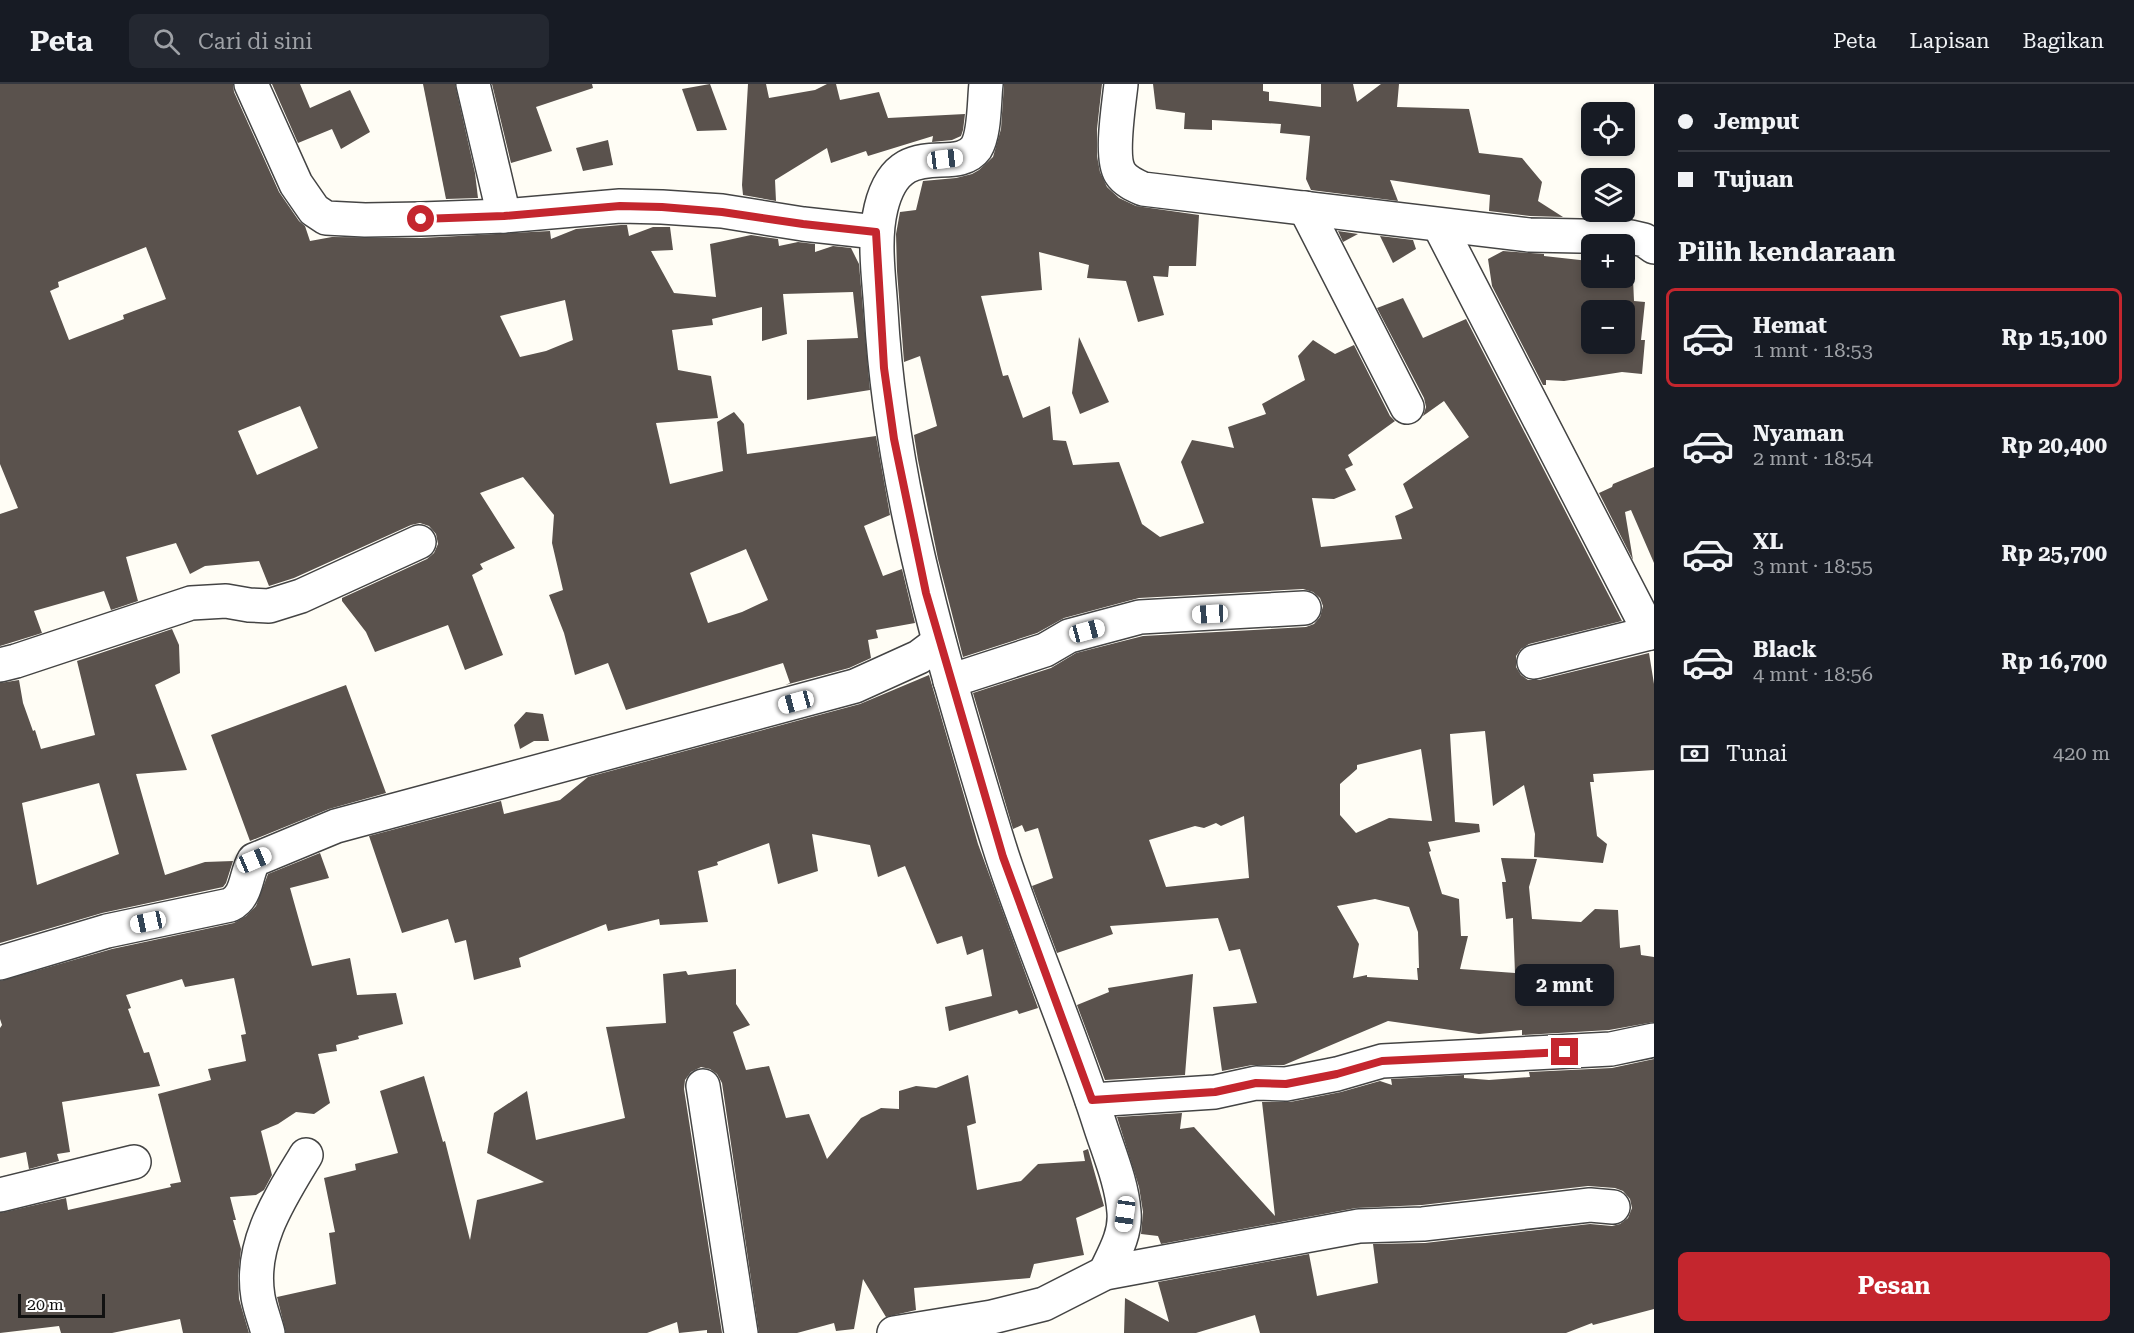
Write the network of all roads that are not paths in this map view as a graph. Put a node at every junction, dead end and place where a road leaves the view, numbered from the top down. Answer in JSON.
{"nodes":[{"id":1,"x":251,"y":84,"type":"edge"},
{"id":2,"x":473,"y":84,"type":"edge"},
{"id":3,"x":986,"y":84,"type":"edge"},
{"id":4,"x":1121,"y":84,"type":"edge"},
{"id":5,"x":1305,"y":208,"type":"junction"},
{"id":6,"x":504,"y":216,"type":"junction"},
{"id":7,"x":1439,"y":225,"type":"junction"},
{"id":8,"x":876,"y":232,"type":"junction"},
{"id":9,"x":1654,"y":247,"type":"edge"},
{"id":10,"x":1407,"y":406,"type":"dead end"},
{"id":11,"x":418,"y":542,"type":"dead end"},
{"id":12,"x":1304,"y":608,"type":"dead end"},
{"id":13,"x":1652,"y":632,"type":"edge"},
{"id":14,"x":939,"y":642,"type":"junction"},
{"id":15,"x":1534,"y":662,"type":"dead end"},
{"id":16,"x":0,"y":665,"type":"edge"},
{"id":17,"x":950,"y":681,"type":"junction"},
{"id":18,"x":0,"y":963,"type":"edge"},
{"id":19,"x":1654,"y":1040,"type":"edge"},
{"id":20,"x":703,"y":1086,"type":"dead end"},
{"id":21,"x":1092,"y":1100,"type":"junction"},
{"id":22,"x":306,"y":1155,"type":"dead end"},
{"id":23,"x":134,"y":1162,"type":"dead end"},
{"id":24,"x":0,"y":1195,"type":"edge"},
{"id":25,"x":1613,"y":1207,"type":"dead end"},
{"id":26,"x":1105,"y":1273,"type":"junction"},
{"id":27,"x":993,"y":1325,"type":"edge"},
{"id":28,"x":933,"y":1330,"type":"edge"},
{"id":29,"x":268,"y":1333,"type":"edge"},
{"id":30,"x":741,"y":1333,"type":"edge"},
{"id":31,"x":894,"y":1333,"type":"edge"}],
"edges":[{"from":1,"to":6,"type":"street"},
{"from":2,"to":6,"type":"street"},
{"from":3,"to":8,"type":"street"},
{"from":4,"to":5,"type":"street"},
{"from":5,"to":7,"type":"street"},
{"from":5,"to":10,"type":"street"},
{"from":6,"to":8,"type":"street"},
{"from":7,"to":9,"type":"street"},
{"from":7,"to":13,"type":"street"},
{"from":8,"to":14,"type":"street"},
{"from":11,"to":16,"type":"street"},
{"from":12,"to":17,"type":"street"},
{"from":13,"to":15,"type":"street"},
{"from":14,"to":17,"type":"street"},
{"from":14,"to":18,"type":"street"},
{"from":17,"to":21,"type":"street"},
{"from":19,"to":21,"type":"street"},
{"from":20,"to":30,"type":"street"},
{"from":21,"to":26,"type":"street"},
{"from":22,"to":29,"type":"street"},
{"from":23,"to":24,"type":"street"},
{"from":25,"to":26,"type":"street"},
{"from":26,"to":27,"type":"street"},
{"from":27,"to":28,"type":"street"},
{"from":28,"to":31,"type":"street"}]}
